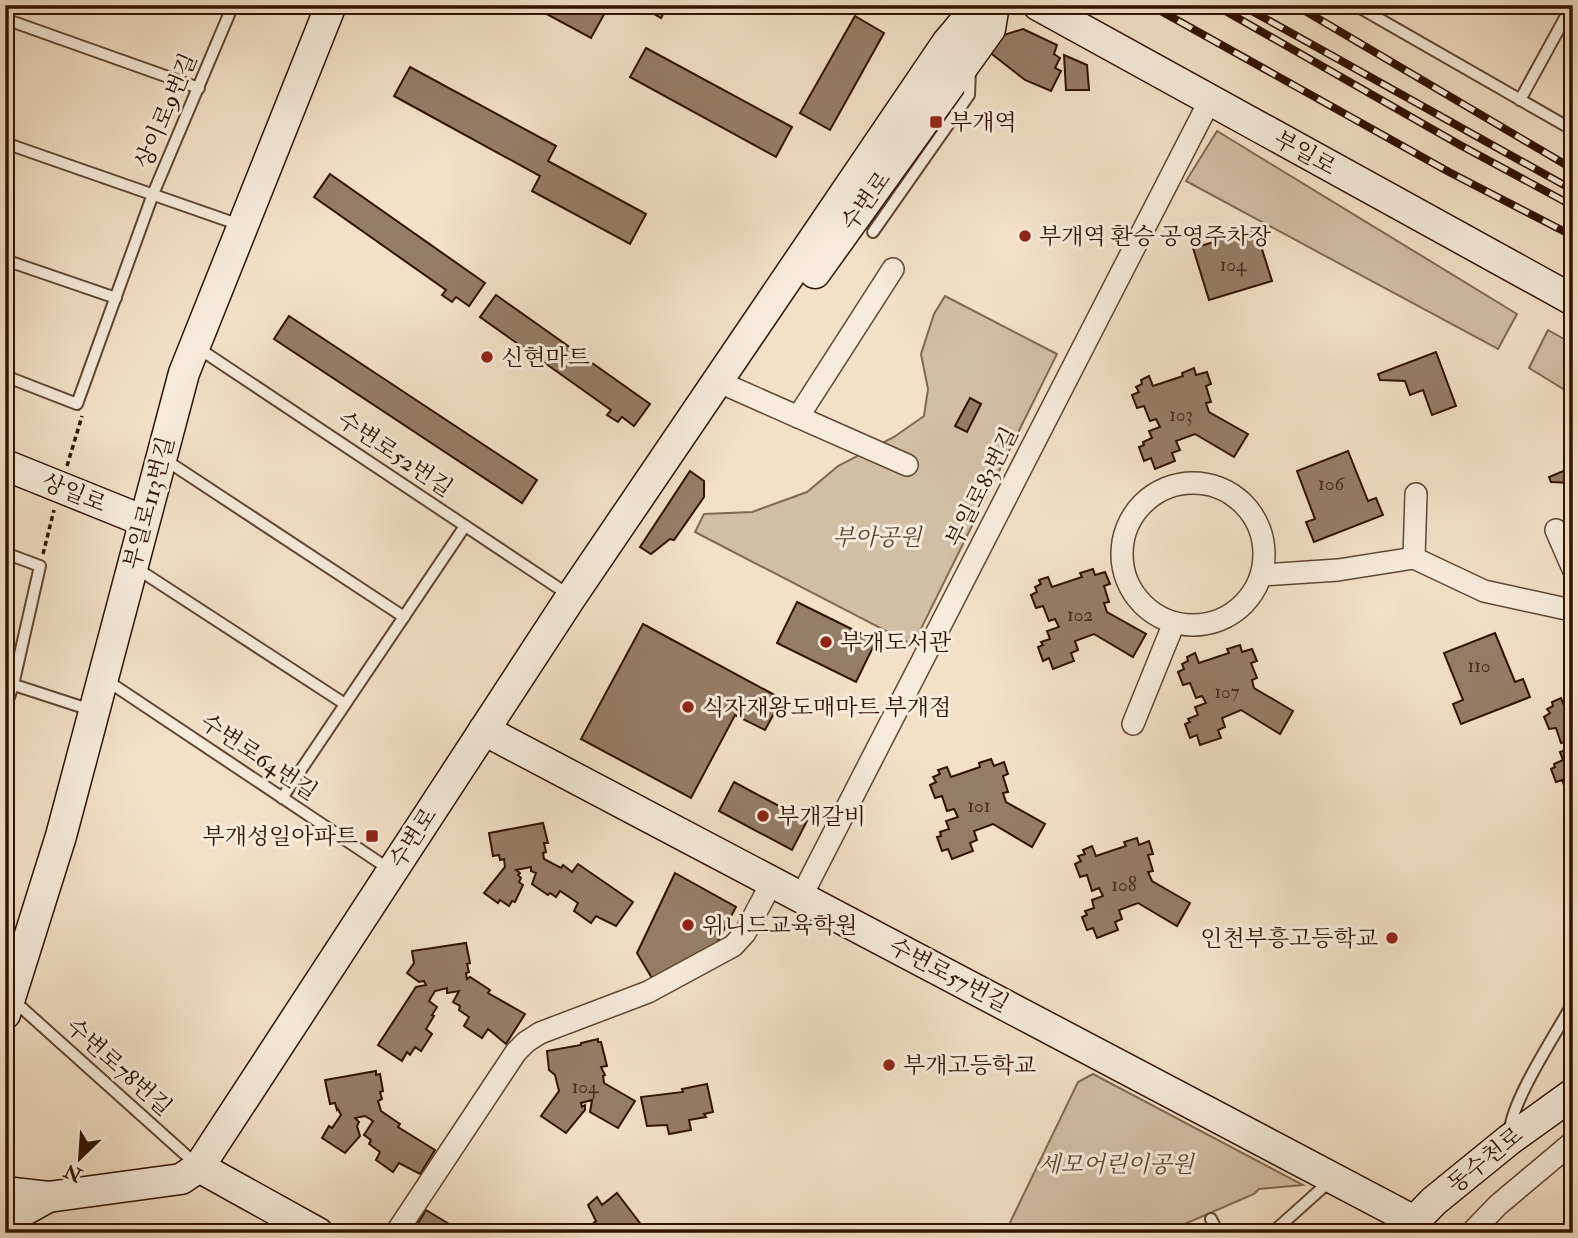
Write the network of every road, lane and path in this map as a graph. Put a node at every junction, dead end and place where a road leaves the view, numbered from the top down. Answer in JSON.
{"nodes":[{"id":1,"x":233,"y":5,"type":"edge"},
{"id":2,"x":331,"y":5,"type":"edge"},
{"id":3,"x":959,"y":5,"type":"edge"},
{"id":4,"x":979,"y":5,"type":"edge"},
{"id":5,"x":994,"y":5,"type":"edge"},
{"id":6,"x":1038,"y":5,"type":"edge"},
{"id":7,"x":1355,"y":5,"type":"edge"},
{"id":8,"x":1572,"y":5,"type":"edge"},
{"id":9,"x":5,"y":19,"type":"edge"},
{"id":10,"x":971,"y":55,"type":"junction"},
{"id":11,"x":198,"y":88,"type":"junction"},
{"id":12,"x":1210,"y":100,"type":"junction"},
{"id":13,"x":1520,"y":100,"type":"junction"},
{"id":14,"x":1573,"y":130,"type":"edge"},
{"id":15,"x":5,"y":143,"type":"edge"},
{"id":16,"x":153,"y":194,"type":"junction"},
{"id":17,"x":243,"y":226,"type":"junction"},
{"id":18,"x":873,"y":232,"type":"dead end"},
{"id":19,"x":5,"y":260,"type":"edge"},
{"id":20,"x":893,"y":269,"type":"dead end"},
{"id":21,"x":116,"y":298,"type":"junction"},
{"id":22,"x":1573,"y":300,"type":"edge"},
{"id":23,"x":195,"y":346,"type":"junction"},
{"id":24,"x":724,"y":370,"type":"junction"},
{"id":25,"x":5,"y":376,"type":"edge"},
{"id":26,"x":797,"y":416,"type":"junction"},
{"id":27,"x":161,"y":457,"type":"junction"},
{"id":28,"x":906,"y":465,"type":"dead end"},
{"id":29,"x":5,"y":466,"type":"edge"},
{"id":30,"x":1416,"y":494,"type":"dead end"},
{"id":31,"x":144,"y":521,"type":"junction"},
{"id":32,"x":465,"y":526,"type":"junction"},
{"id":33,"x":1556,"y":530,"type":"dead end"},
{"id":34,"x":5,"y":553,"type":"edge"},
{"id":35,"x":1414,"y":558,"type":"junction"},
{"id":36,"x":132,"y":565,"type":"junction"},
{"id":37,"x":1573,"y":569,"type":"edge"},
{"id":38,"x":1262,"y":575,"type":"junction"},
{"id":39,"x":571,"y":597,"type":"junction"},
{"id":40,"x":1573,"y":606,"type":"edge"},
{"id":41,"x":404,"y":617,"type":"junction"},
{"id":42,"x":1174,"y":623,"type":"junction"},
{"id":43,"x":102,"y":677,"type":"junction"},
{"id":44,"x":9,"y":683,"type":"edge"},
{"id":45,"x":345,"y":704,"type":"junction"},
{"id":46,"x":5,"y":709,"type":"edge"},
{"id":47,"x":94,"y":711,"type":"junction"},
{"id":48,"x":1133,"y":723,"type":"dead end"},
{"id":49,"x":484,"y":730,"type":"junction"},
{"id":50,"x":282,"y":797,"type":"junction"},
{"id":51,"x":392,"y":871,"type":"junction"},
{"id":52,"x":772,"y":882,"type":"junction"},
{"id":53,"x":801,"y":897,"type":"junction"},
{"id":54,"x":1573,"y":1003,"type":"edge"},
{"id":55,"x":8,"y":1006,"type":"edge"},
{"id":56,"x":1573,"y":1094,"type":"edge"},
{"id":57,"x":1509,"y":1140,"type":"junction"},
{"id":58,"x":1573,"y":1142,"type":"edge"},
{"id":59,"x":199,"y":1167,"type":"junction"},
{"id":60,"x":5,"y":1176,"type":"edge"},
{"id":61,"x":1333,"y":1178,"type":"junction"},
{"id":62,"x":5,"y":1192,"type":"edge"},
{"id":63,"x":48,"y":1197,"type":"junction"},
{"id":64,"x":1211,"y":1219,"type":"dead end"},
{"id":65,"x":5,"y":1221,"type":"edge"},
{"id":66,"x":1409,"y":1227,"type":"edge"},
{"id":67,"x":303,"y":1230,"type":"edge"},
{"id":68,"x":396,"y":1233,"type":"edge"},
{"id":69,"x":1218,"y":1233,"type":"edge"},
{"id":70,"x":1272,"y":1233,"type":"edge"},
{"id":71,"x":1471,"y":1233,"type":"edge"}],
"edges":[{"from":1,"to":11,"type":"lane","name":"상이로9번길"},
{"from":2,"to":17,"type":"street","name":"부일로113번길"},
{"from":3,"to":24,"type":"street","name":"수변로"},
{"from":4,"to":24,"type":"street","name":"수변로"},
{"from":5,"to":10,"type":"street","name":"수변로"},
{"from":6,"to":12,"type":"street","name":"부일로"},
{"from":7,"to":13,"type":"lane"},
{"from":8,"to":13,"type":"lane"},
{"from":9,"to":11,"type":"lane"},
{"from":10,"to":18,"type":"lane"},
{"from":10,"to":24,"type":"street","name":"수변로"},
{"from":11,"to":16,"type":"lane","name":"상이로9번길"},
{"from":12,"to":22,"type":"street","name":"부일로"},
{"from":12,"to":53,"type":"street","name":"부일로83번길"},
{"from":13,"to":14,"type":"lane"},
{"from":15,"to":16,"type":"lane"},
{"from":16,"to":17,"type":"lane"},
{"from":16,"to":21,"type":"lane","name":"상이로9번길"},
{"from":17,"to":23,"type":"street","name":"부일로113번길"},
{"from":19,"to":21,"type":"lane"},
{"from":20,"to":26,"type":"street"},
{"from":21,"to":25,"type":"lane","name":"상이로9번길"},
{"from":23,"to":27,"type":"street","name":"부일로113번길"},
{"from":23,"to":32,"type":"lane","name":"수변로52번길"},
{"from":24,"to":26,"type":"street"},
{"from":24,"to":39,"type":"street","name":"수변로"},
{"from":26,"to":28,"type":"street"},
{"from":27,"to":31,"type":"street","name":"부일로113번길"},
{"from":27,"to":41,"type":"lane"},
{"from":29,"to":31,"type":"street","name":"상일로"},
{"from":30,"to":35,"type":"street"},
{"from":31,"to":36,"type":"street","name":"부일로113번길"},
{"from":32,"to":39,"type":"lane","name":"수변로52번길"},
{"from":32,"to":41,"type":"lane"},
{"from":33,"to":37,"type":"street"},
{"from":34,"to":44,"type":"lane"},
{"from":35,"to":38,"type":"street"},
{"from":35,"to":40,"type":"street"},
{"from":36,"to":43,"type":"street","name":"부일로113번길"},
{"from":36,"to":45,"type":"lane"},
{"from":38,"to":42,"type":"street"},
{"from":38,"to":42,"type":"street"},
{"from":39,"to":49,"type":"street","name":"수변로"},
{"from":41,"to":45,"type":"lane"},
{"from":42,"to":48,"type":"street"},
{"from":43,"to":47,"type":"street","name":"부일로113번길"},
{"from":43,"to":50,"type":"lane","name":"수변로64번길"},
{"from":44,"to":46,"type":"lane"},
{"from":44,"to":47,"type":"lane"},
{"from":45,"to":50,"type":"lane"},
{"from":47,"to":55,"type":"street","name":"부일로113번길"},
{"from":49,"to":51,"type":"street","name":"수변로"},
{"from":49,"to":52,"type":"street","name":"수변로57번길"},
{"from":50,"to":51,"type":"lane","name":"수변로64번길"},
{"from":51,"to":59,"type":"street","name":"수변로"},
{"from":52,"to":53,"type":"street","name":"수변로57번길"},
{"from":52,"to":68,"type":"street"},
{"from":53,"to":61,"type":"street","name":"수변로57번길"},
{"from":54,"to":57,"type":"lane"},
{"from":55,"to":59,"type":"lane","name":"수변로78번길"},
{"from":56,"to":57,"type":"street","name":"동수천로"},
{"from":57,"to":66,"type":"street","name":"동수천로"},
{"from":58,"to":71,"type":"street"},
{"from":59,"to":63,"type":"street"},
{"from":59,"to":67,"type":"street"},
{"from":60,"to":63,"type":"street"},
{"from":61,"to":66,"type":"street","name":"수변로57번길"},
{"from":61,"to":70,"type":"lane"},
{"from":62,"to":63,"type":"street"},
{"from":63,"to":65,"type":"street"},
{"from":64,"to":69,"type":"lane"}]}
